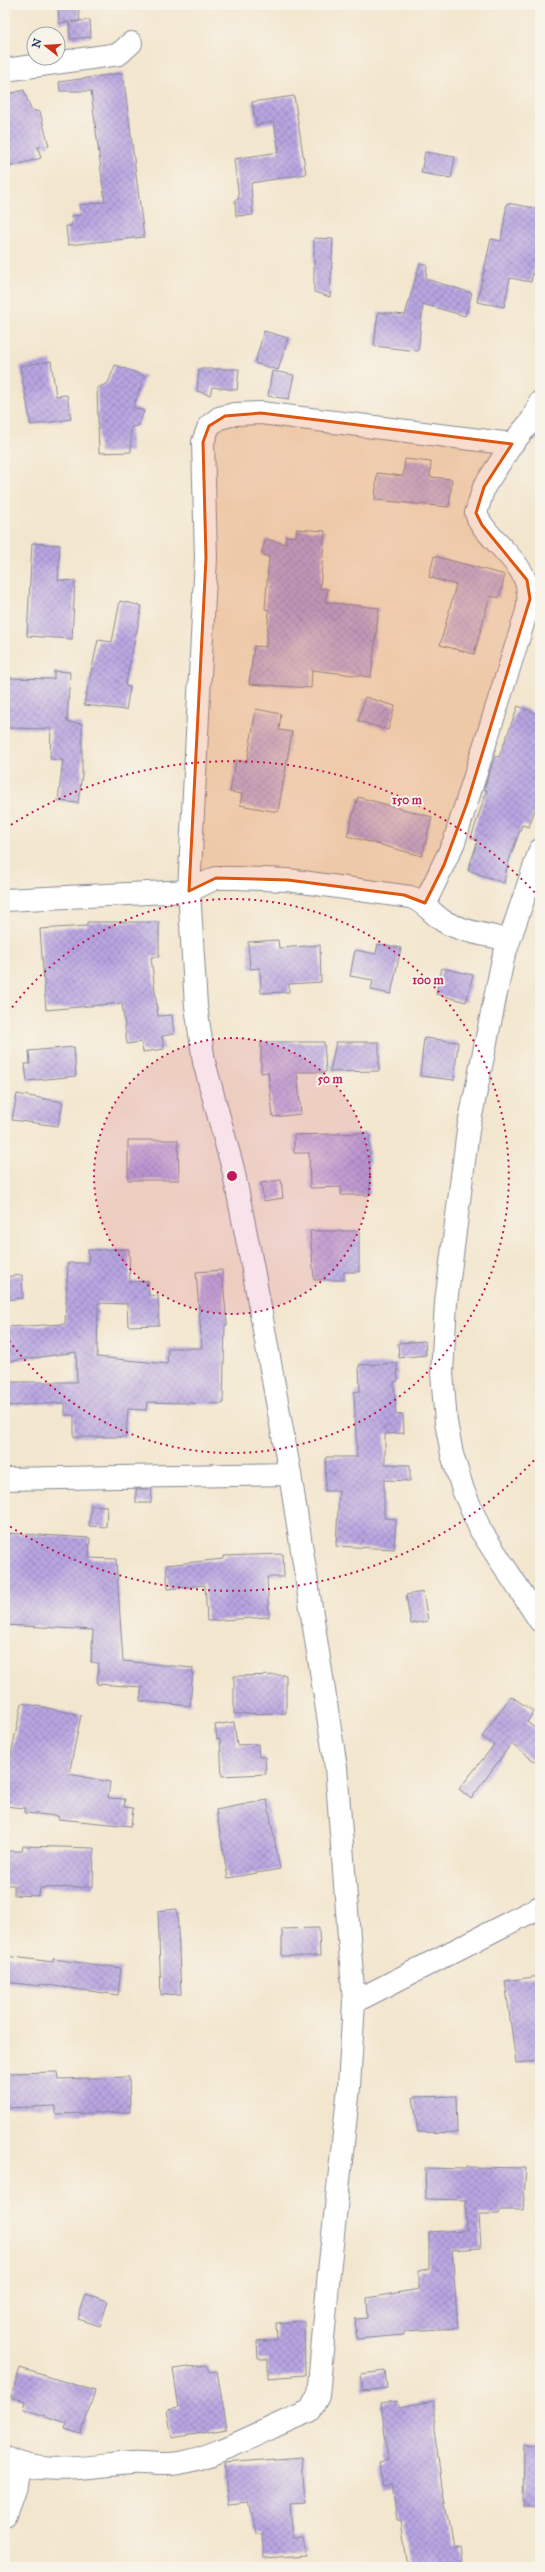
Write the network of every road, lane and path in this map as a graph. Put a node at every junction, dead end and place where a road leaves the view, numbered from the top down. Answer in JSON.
{"nodes":[{"id":1,"x":131,"y":43,"type":"dead end"},
{"id":2,"x":5,"y":70,"type":"edge"},
{"id":3,"x":540,"y":402,"type":"edge"},
{"id":4,"x":512,"y":444,"type":"junction"},
{"id":5,"x":540,"y":850,"type":"edge"},
{"id":6,"x":189,"y":891,"type":"junction"},
{"id":7,"x":5,"y":900,"type":"edge"},
{"id":8,"x":425,"y":903,"type":"junction"},
{"id":9,"x":508,"y":940,"type":"junction"},
{"id":10,"x":290,"y":1474,"type":"junction"},
{"id":11,"x":5,"y":1479,"type":"edge"},
{"id":12,"x":540,"y":1621,"type":"edge"},
{"id":13,"x":540,"y":1908,"type":"edge"},
{"id":14,"x":354,"y":2002,"type":"junction"},
{"id":15,"x":14,"y":2462,"type":"edge"},
{"id":16,"x":5,"y":2516,"type":"edge"}],
"edges":[{"from":1,"to":2,"type":"street"},
{"from":3,"to":4,"type":"street"},
{"from":4,"to":6,"type":"street"},
{"from":4,"to":8,"type":"street"},
{"from":5,"to":9,"type":"street"},
{"from":6,"to":7,"type":"street"},
{"from":6,"to":8,"type":"street"},
{"from":6,"to":10,"type":"street"},
{"from":8,"to":9,"type":"street"},
{"from":9,"to":12,"type":"street"},
{"from":10,"to":11,"type":"street"},
{"from":10,"to":14,"type":"street"},
{"from":13,"to":14,"type":"street"},
{"from":14,"to":15,"type":"street"},
{"from":15,"to":16,"type":"street"}]}
